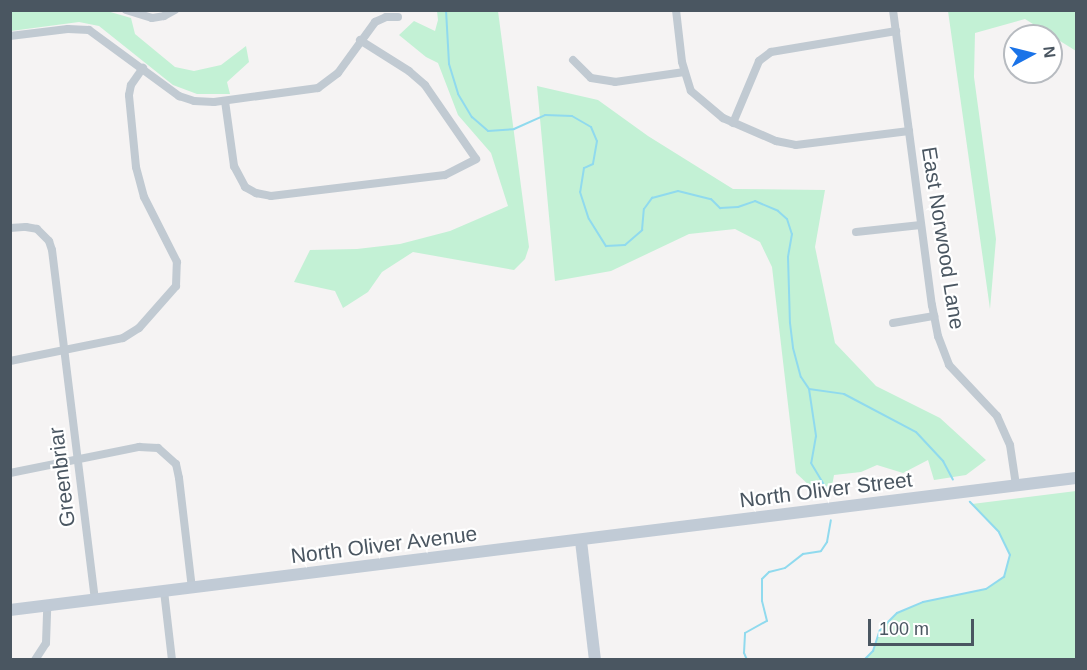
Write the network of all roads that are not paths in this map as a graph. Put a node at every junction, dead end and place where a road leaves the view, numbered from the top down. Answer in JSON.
{"nodes":[{"id":1,"x":126,"y":10,"type":"edge"},
{"id":2,"x":175,"y":10,"type":"edge"},
{"id":3,"x":676,"y":10,"type":"edge"},
{"id":4,"x":893,"y":10,"type":"edge"},
{"id":5,"x":398,"y":17,"type":"dead end"},
{"id":6,"x":896,"y":31,"type":"junction"},
{"id":7,"x":10,"y":36,"type":"edge"},
{"id":8,"x":360,"y":40,"type":"junction"},
{"id":9,"x":573,"y":60,"type":"dead end"},
{"id":10,"x":143,"y":68,"type":"junction"},
{"id":11,"x":684,"y":72,"type":"junction"},
{"id":12,"x":225,"y":101,"type":"junction"},
{"id":13,"x":733,"y":123,"type":"junction"},
{"id":14,"x":909,"y":131,"type":"junction"},
{"id":15,"x":921,"y":225,"type":"junction"},
{"id":16,"x":10,"y":228,"type":"edge"},
{"id":17,"x":856,"y":232,"type":"dead end"},
{"id":18,"x":934,"y":316,"type":"junction"},
{"id":19,"x":893,"y":323,"type":"dead end"},
{"id":20,"x":64,"y":350,"type":"junction"},
{"id":21,"x":10,"y":361,"type":"edge"},
{"id":22,"x":78,"y":460,"type":"junction"},
{"id":23,"x":10,"y":473,"type":"edge"},
{"id":24,"x":1077,"y":478,"type":"edge"},
{"id":25,"x":1016,"y":485,"type":"junction"},
{"id":26,"x":581,"y":541,"type":"junction"},
{"id":27,"x":192,"y":588,"type":"junction"},
{"id":28,"x":164,"y":591,"type":"junction"},
{"id":29,"x":94,"y":600,"type":"junction"},
{"id":30,"x":47,"y":605,"type":"junction"},
{"id":31,"x":10,"y":610,"type":"edge"},
{"id":32,"x":35,"y":660,"type":"edge"},
{"id":33,"x":172,"y":660,"type":"edge"},
{"id":34,"x":595,"y":660,"type":"edge"}],
"edges":[{"from":1,"to":2,"type":"street"},
{"from":3,"to":11,"type":"street"},
{"from":4,"to":6,"type":"street","name":"East Norwood Lane"},
{"from":5,"to":8,"type":"street"},
{"from":6,"to":13,"type":"street"},
{"from":6,"to":14,"type":"street","name":"East Norwood Lane"},
{"from":7,"to":10,"type":"street"},
{"from":8,"to":12,"type":"street"},
{"from":8,"to":12,"type":"street"},
{"from":9,"to":11,"type":"street"},
{"from":10,"to":12,"type":"street"},
{"from":10,"to":20,"type":"street"},
{"from":11,"to":13,"type":"street"},
{"from":13,"to":14,"type":"street"},
{"from":14,"to":15,"type":"street","name":"East Norwood Lane"},
{"from":15,"to":17,"type":"street"},
{"from":15,"to":18,"type":"street","name":"East Norwood Lane"},
{"from":16,"to":20,"type":"street","name":"Greenbriar"},
{"from":18,"to":19,"type":"street"},
{"from":18,"to":25,"type":"street","name":"East Norwood Lane"},
{"from":20,"to":21,"type":"street"},
{"from":20,"to":22,"type":"street","name":"Greenbriar"},
{"from":22,"to":23,"type":"street"},
{"from":22,"to":27,"type":"street"},
{"from":22,"to":29,"type":"street","name":"Greenbriar"},
{"from":24,"to":25,"type":"main road","name":"North Oliver Street"},
{"from":25,"to":26,"type":"main road","name":"North Oliver Street"},
{"from":26,"to":27,"type":"main road","name":"North Oliver Avenue"},
{"from":26,"to":34,"type":"main road"},
{"from":27,"to":28,"type":"main road"},
{"from":28,"to":29,"type":"main road"},
{"from":28,"to":33,"type":"street"},
{"from":29,"to":30,"type":"main road"},
{"from":30,"to":31,"type":"main road"},
{"from":30,"to":32,"type":"street"}]}
